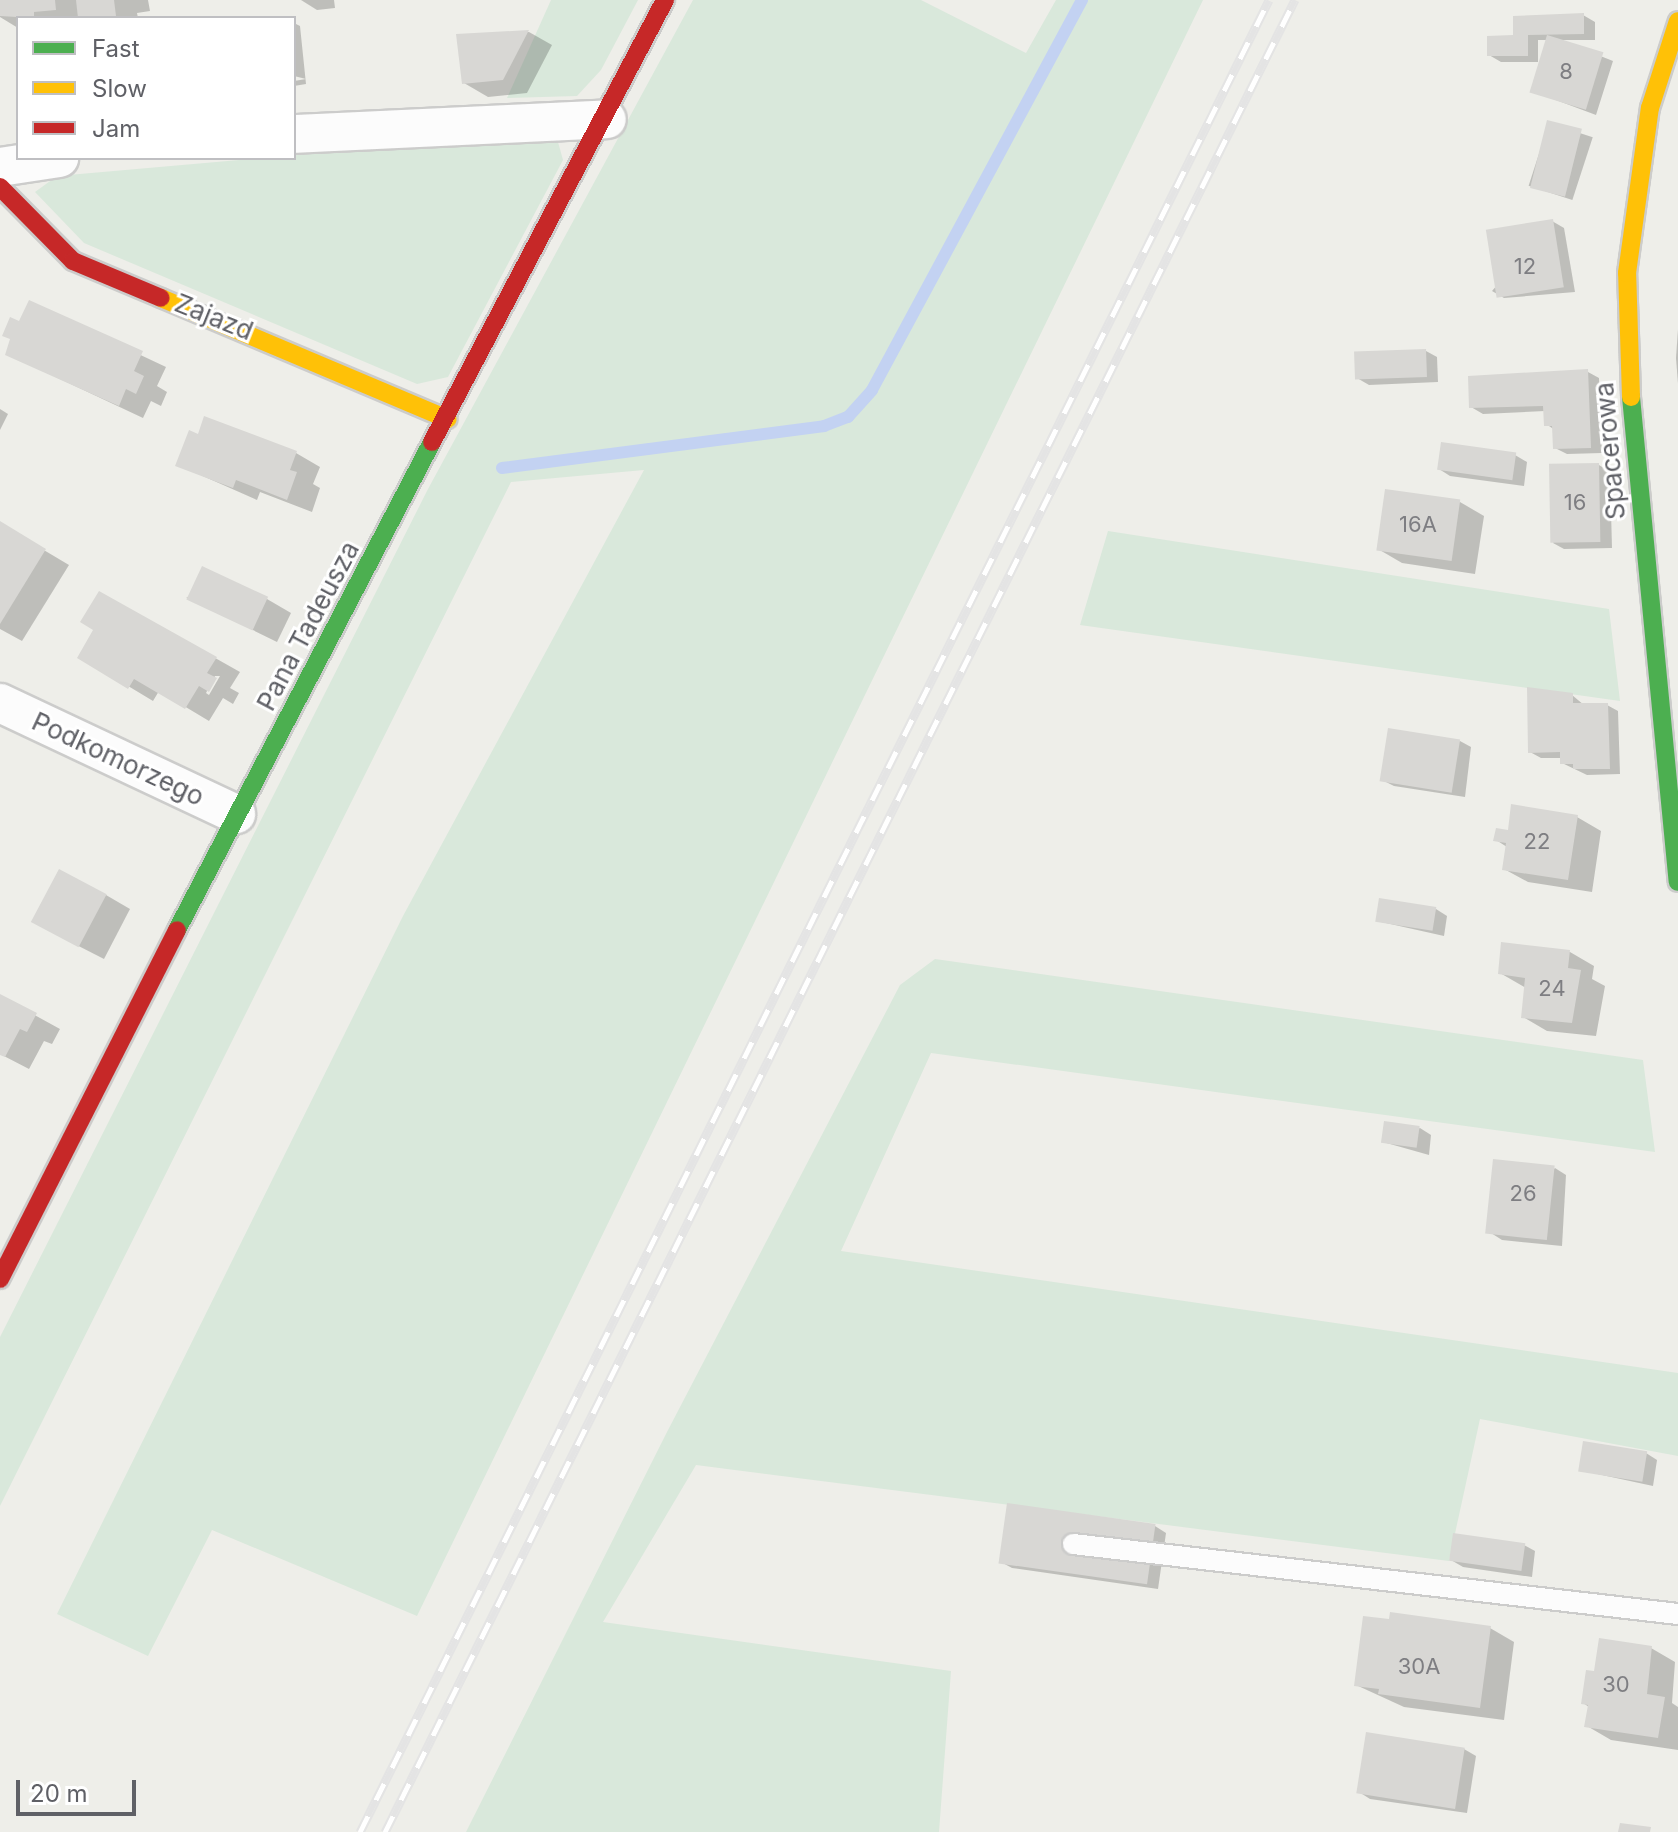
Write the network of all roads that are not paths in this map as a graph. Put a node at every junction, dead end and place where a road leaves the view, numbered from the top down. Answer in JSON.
{"nodes":[{"id":1,"x":665,"y":0,"type":"edge"},
{"id":2,"x":1678,"y":21,"type":"edge"},
{"id":3,"x":607,"y":119,"type":"junction"},
{"id":4,"x":296,"y":134,"type":"edge"},
{"id":5,"x":46,"y":160,"type":"edge"},
{"id":6,"x":0,"y":167,"type":"edge"},
{"id":7,"x":0,"y":187,"type":"edge"},
{"id":8,"x":448,"y":419,"type":"junction"},
{"id":9,"x":0,"y":703,"type":"edge"},
{"id":10,"x":236,"y":814,"type":"junction"},
{"id":11,"x":1678,"y":882,"type":"edge"},
{"id":12,"x":0,"y":1279,"type":"edge"},
{"id":13,"x":1073,"y":1544,"type":"dead end"},
{"id":14,"x":1678,"y":1614,"type":"edge"}],
"edges":[{"from":1,"to":3,"type":"street","name":"Pana Tadeusza"},
{"from":2,"to":11,"type":"street","name":"Spacerowa"},
{"from":3,"to":4,"type":"street"},
{"from":3,"to":8,"type":"street","name":"Pana Tadeusza"},
{"from":5,"to":6,"type":"street"},
{"from":7,"to":8,"type":"street","name":"Zajazd"},
{"from":8,"to":10,"type":"street","name":"Pana Tadeusza"},
{"from":9,"to":10,"type":"street","name":"Podkomorzego"},
{"from":10,"to":12,"type":"street","name":"Pana Tadeusza"},
{"from":13,"to":14,"type":"lane"}]}
